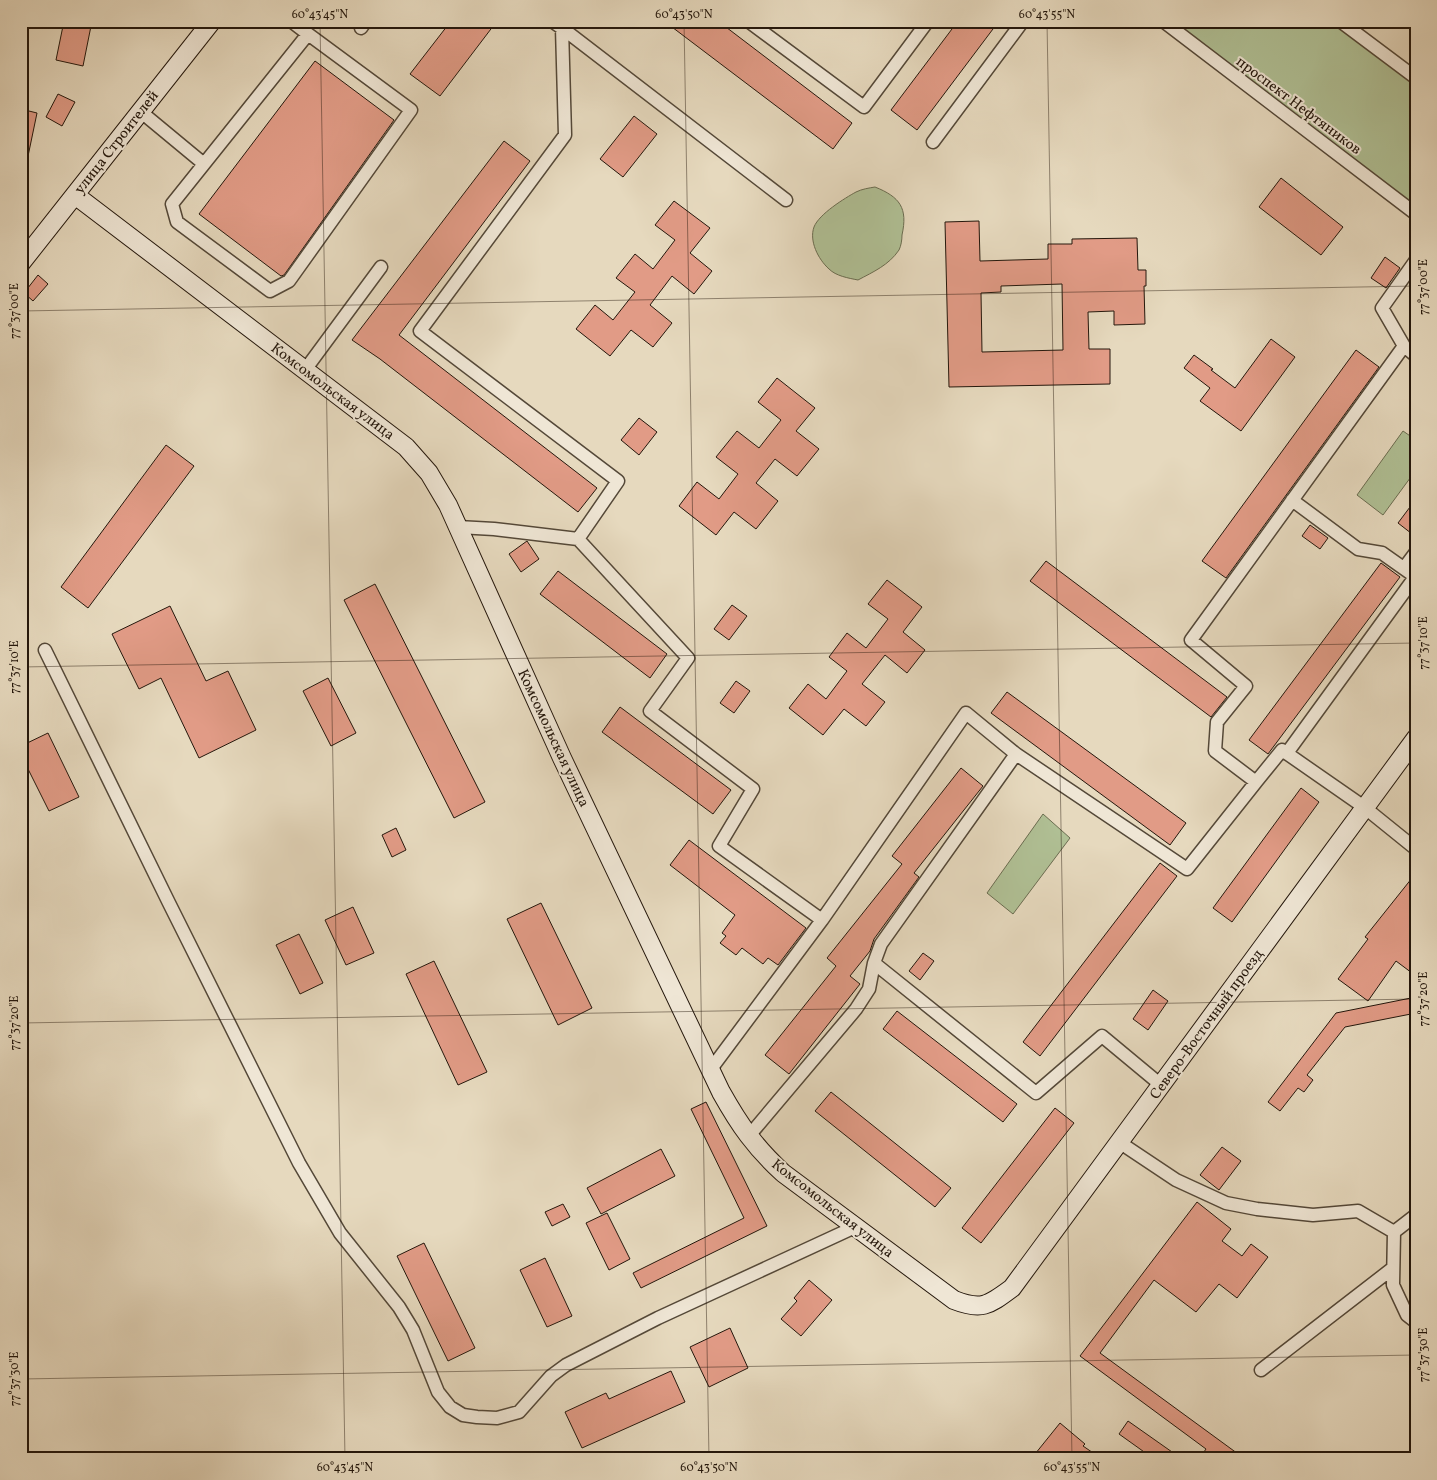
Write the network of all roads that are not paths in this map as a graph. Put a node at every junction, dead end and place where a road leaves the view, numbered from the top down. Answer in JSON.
{"nodes":[{"id":1,"x":212,"y":21,"type":"edge"},
{"id":2,"x":291,"y":21,"type":"edge"},
{"id":3,"x":748,"y":21,"type":"edge"},
{"id":4,"x":928,"y":21,"type":"edge"},
{"id":5,"x":1023,"y":21,"type":"edge"},
{"id":6,"x":1163,"y":21,"type":"edge"},
{"id":7,"x":1340,"y":21,"type":"edge"},
{"id":8,"x":561,"y":24,"type":"edge"},
{"id":9,"x":308,"y":34,"type":"junction"},
{"id":10,"x":1416,"y":78,"type":"edge"},
{"id":11,"x":140,"y":111,"type":"junction"},
{"id":12,"x":933,"y":142,"type":"dead end"},
{"id":13,"x":204,"y":164,"type":"junction"},
{"id":14,"x":75,"y":195,"type":"junction"},
{"id":15,"x":786,"y":200,"type":"dead end"},
{"id":16,"x":1416,"y":214,"type":"edge"},
{"id":17,"x":1416,"y":260,"type":"edge"},
{"id":18,"x":21,"y":263,"type":"edge"},
{"id":19,"x":381,"y":267,"type":"dead end"},
{"id":20,"x":1404,"y":346,"type":"junction"},
{"id":21,"x":1416,"y":356,"type":"edge"},
{"id":22,"x":305,"y":370,"type":"junction"},
{"id":23,"x":1292,"y":500,"type":"junction"},
{"id":24,"x":458,"y":527,"type":"junction"},
{"id":25,"x":578,"y":539,"type":"junction"},
{"id":26,"x":1416,"y":552,"type":"edge"},
{"id":27,"x":1404,"y":568,"type":"junction"},
{"id":28,"x":1415,"y":577,"type":"edge"},
{"id":29,"x":46,"y":650,"type":"dead end"},
{"id":30,"x":1416,"y":738,"type":"edge"},
{"id":31,"x":1287,"y":753,"type":"junction"},
{"id":32,"x":1016,"y":754,"type":"junction"},
{"id":33,"x":1256,"y":782,"type":"junction"},
{"id":34,"x":1364,"y":808,"type":"junction"},
{"id":35,"x":1416,"y":849,"type":"edge"},
{"id":36,"x":822,"y":920,"type":"junction"},
{"id":37,"x":874,"y":963,"type":"junction"},
{"id":38,"x":710,"y":1069,"type":"junction"},
{"id":39,"x":1161,"y":1085,"type":"junction"},
{"id":40,"x":748,"y":1137,"type":"junction"},
{"id":41,"x":1119,"y":1142,"type":"junction"},
{"id":42,"x":1416,"y":1215,"type":"edge"},
{"id":43,"x":855,"y":1226,"type":"junction"},
{"id":44,"x":1394,"y":1232,"type":"junction"},
{"id":45,"x":1394,"y":1268,"type":"junction"},
{"id":46,"x":990,"y":1304,"type":"joint"},
{"id":47,"x":1416,"y":1322,"type":"edge"},
{"id":48,"x":1261,"y":1370,"type":"dead end"}],
"edges":[{"from":1,"to":11,"type":"street","name":"улица Строителей"},
{"from":2,"to":9,"type":"street"},
{"from":3,"to":4,"type":"street"},
{"from":5,"to":12,"type":"street"},
{"from":6,"to":16,"type":"street","name":"проспект Нефтяников"},
{"from":7,"to":10,"type":"street"},
{"from":8,"to":15,"type":"street"},
{"from":8,"to":25,"type":"street"},
{"from":9,"to":13,"type":"street"},
{"from":9,"to":13,"type":"street"},
{"from":11,"to":13,"type":"street"},
{"from":11,"to":14,"type":"street","name":"улица Строителей"},
{"from":14,"to":18,"type":"street","name":"улица Строителей"},
{"from":14,"to":22,"type":"street","name":"Комсомольская улица"},
{"from":17,"to":20,"type":"street"},
{"from":19,"to":22,"type":"street"},
{"from":20,"to":21,"type":"street"},
{"from":20,"to":23,"type":"street"},
{"from":22,"to":24,"type":"street","name":"Комсомольская улица"},
{"from":23,"to":27,"type":"street"},
{"from":23,"to":33,"type":"street"},
{"from":24,"to":25,"type":"street"},
{"from":24,"to":38,"type":"street","name":"Комсомольская улица"},
{"from":25,"to":36,"type":"street"},
{"from":26,"to":27,"type":"street"},
{"from":27,"to":28,"type":"street"},
{"from":28,"to":31,"type":"street"},
{"from":29,"to":43,"type":"street"},
{"from":30,"to":34,"type":"street","name":"Северо-Восточный проезд"},
{"from":31,"to":33,"type":"street"},
{"from":31,"to":34,"type":"street"},
{"from":32,"to":33,"type":"street"},
{"from":32,"to":36,"type":"street"},
{"from":32,"to":37,"type":"street"},
{"from":34,"to":35,"type":"street"},
{"from":34,"to":39,"type":"street","name":"Северо-Восточный проезд"},
{"from":36,"to":38,"type":"street"},
{"from":37,"to":39,"type":"street"},
{"from":37,"to":40,"type":"street"},
{"from":38,"to":40,"type":"street","name":"Комсомольская улица"},
{"from":39,"to":41,"type":"street","name":"Северо-Восточный проезд"},
{"from":40,"to":43,"type":"street","name":"Комсомольская улица"},
{"from":41,"to":44,"type":"street"},
{"from":41,"to":46,"type":"street","name":"Северо-Восточный проезд"},
{"from":42,"to":44,"type":"street"},
{"from":43,"to":46,"type":"street","name":"Комсомольская улица"},
{"from":44,"to":45,"type":"street"},
{"from":45,"to":47,"type":"street"},
{"from":45,"to":48,"type":"street"}]}
